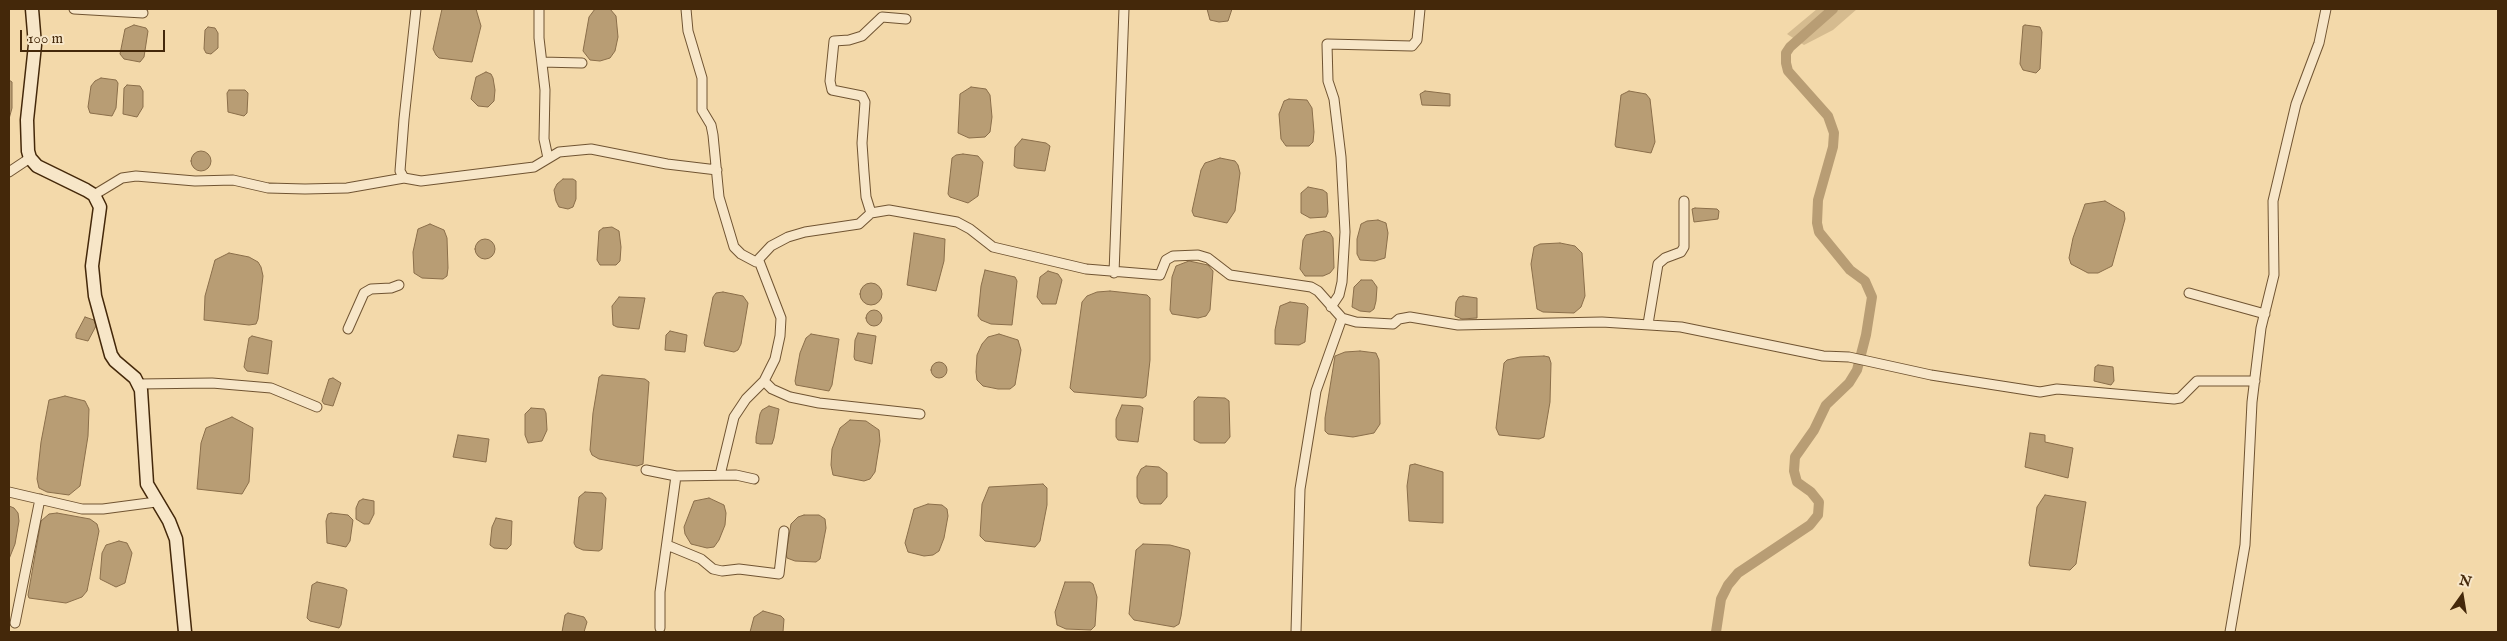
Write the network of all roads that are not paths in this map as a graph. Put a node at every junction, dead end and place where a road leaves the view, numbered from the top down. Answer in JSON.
{"nodes":[{"id":1,"x":32,"y":9,"type":"edge"},
{"id":2,"x":74,"y":9,"type":"edge"},
{"id":3,"x":416,"y":9,"type":"edge"},
{"id":4,"x":539,"y":9,"type":"edge"},
{"id":5,"x":686,"y":9,"type":"edge"},
{"id":6,"x":1124,"y":9,"type":"edge"},
{"id":7,"x":1420,"y":9,"type":"edge"},
{"id":8,"x":2326,"y":9,"type":"edge"},
{"id":9,"x":143,"y":13,"type":"dead end"},
{"id":10,"x":906,"y":19,"type":"dead end"},
{"id":11,"x":542,"y":62,"type":"junction"},
{"id":12,"x":582,"y":63,"type":"dead end"},
{"id":13,"x":30,"y":158,"type":"junction"},
{"id":14,"x":548,"y":158,"type":"junction"},
{"id":15,"x":717,"y":170,"type":"junction"},
{"id":16,"x":9,"y":172,"type":"edge"},
{"id":17,"x":404,"y":178,"type":"junction"},
{"id":18,"x":94,"y":195,"type":"junction"},
{"id":19,"x":1684,"y":201,"type":"dead end"},
{"id":20,"x":871,"y":213,"type":"junction"},
{"id":21,"x":759,"y":261,"type":"junction"},
{"id":22,"x":1114,"y":273,"type":"junction"},
{"id":23,"x":399,"y":285,"type":"dead end"},
{"id":24,"x":2189,"y":292,"type":"dead end"},
{"id":25,"x":1331,"y":307,"type":"junction"},
{"id":26,"x":2265,"y":314,"type":"junction"},
{"id":27,"x":1342,"y":318,"type":"junction"},
{"id":28,"x":1648,"y":324,"type":"junction"},
{"id":29,"x":348,"y":329,"type":"dead end"},
{"id":30,"x":764,"y":381,"type":"junction"},
{"id":31,"x":2254,"y":381,"type":"junction"},
{"id":32,"x":139,"y":384,"type":"junction"},
{"id":33,"x":317,"y":407,"type":"dead end"},
{"id":34,"x":920,"y":414,"type":"dead end"},
{"id":35,"x":646,"y":470,"type":"dead end"},
{"id":36,"x":720,"y":475,"type":"junction"},
{"id":37,"x":676,"y":476,"type":"junction"},
{"id":38,"x":754,"y":479,"type":"dead end"},
{"id":39,"x":9,"y":492,"type":"edge"},
{"id":40,"x":40,"y":499,"type":"junction"},
{"id":41,"x":156,"y":502,"type":"junction"},
{"id":42,"x":784,"y":531,"type":"dead end"},
{"id":43,"x":667,"y":545,"type":"junction"},
{"id":44,"x":15,"y":623,"type":"dead end"},
{"id":45,"x":660,"y":628,"type":"dead end"},
{"id":46,"x":185,"y":632,"type":"edge"},
{"id":47,"x":1296,"y":632,"type":"edge"},
{"id":48,"x":2230,"y":632,"type":"edge"}],
"edges":[{"from":1,"to":13,"type":"main road"},
{"from":2,"to":9,"type":"street"},
{"from":3,"to":17,"type":"street"},
{"from":4,"to":11,"type":"street"},
{"from":5,"to":15,"type":"street"},
{"from":6,"to":22,"type":"street"},
{"from":7,"to":25,"type":"street"},
{"from":8,"to":26,"type":"street"},
{"from":10,"to":20,"type":"street"},
{"from":11,"to":12,"type":"street"},
{"from":11,"to":14,"type":"street"},
{"from":13,"to":16,"type":"street"},
{"from":13,"to":18,"type":"main road"},
{"from":14,"to":15,"type":"street"},
{"from":14,"to":17,"type":"street"},
{"from":15,"to":21,"type":"street"},
{"from":17,"to":18,"type":"street"},
{"from":18,"to":32,"type":"main road"},
{"from":19,"to":28,"type":"street"},
{"from":20,"to":21,"type":"street"},
{"from":20,"to":22,"type":"street"},
{"from":21,"to":30,"type":"street"},
{"from":22,"to":25,"type":"street"},
{"from":23,"to":29,"type":"street"},
{"from":24,"to":26,"type":"street"},
{"from":25,"to":27,"type":"street"},
{"from":26,"to":31,"type":"street"},
{"from":27,"to":28,"type":"street"},
{"from":27,"to":47,"type":"street"},
{"from":28,"to":31,"type":"street"},
{"from":30,"to":34,"type":"street"},
{"from":30,"to":36,"type":"street"},
{"from":31,"to":48,"type":"street"},
{"from":32,"to":33,"type":"street"},
{"from":32,"to":41,"type":"main road"},
{"from":35,"to":37,"type":"street"},
{"from":36,"to":37,"type":"street"},
{"from":36,"to":38,"type":"street"},
{"from":37,"to":43,"type":"street"},
{"from":39,"to":40,"type":"street"},
{"from":40,"to":41,"type":"street"},
{"from":40,"to":44,"type":"street"},
{"from":41,"to":46,"type":"main road"},
{"from":42,"to":43,"type":"street"},
{"from":43,"to":45,"type":"street"}]}
